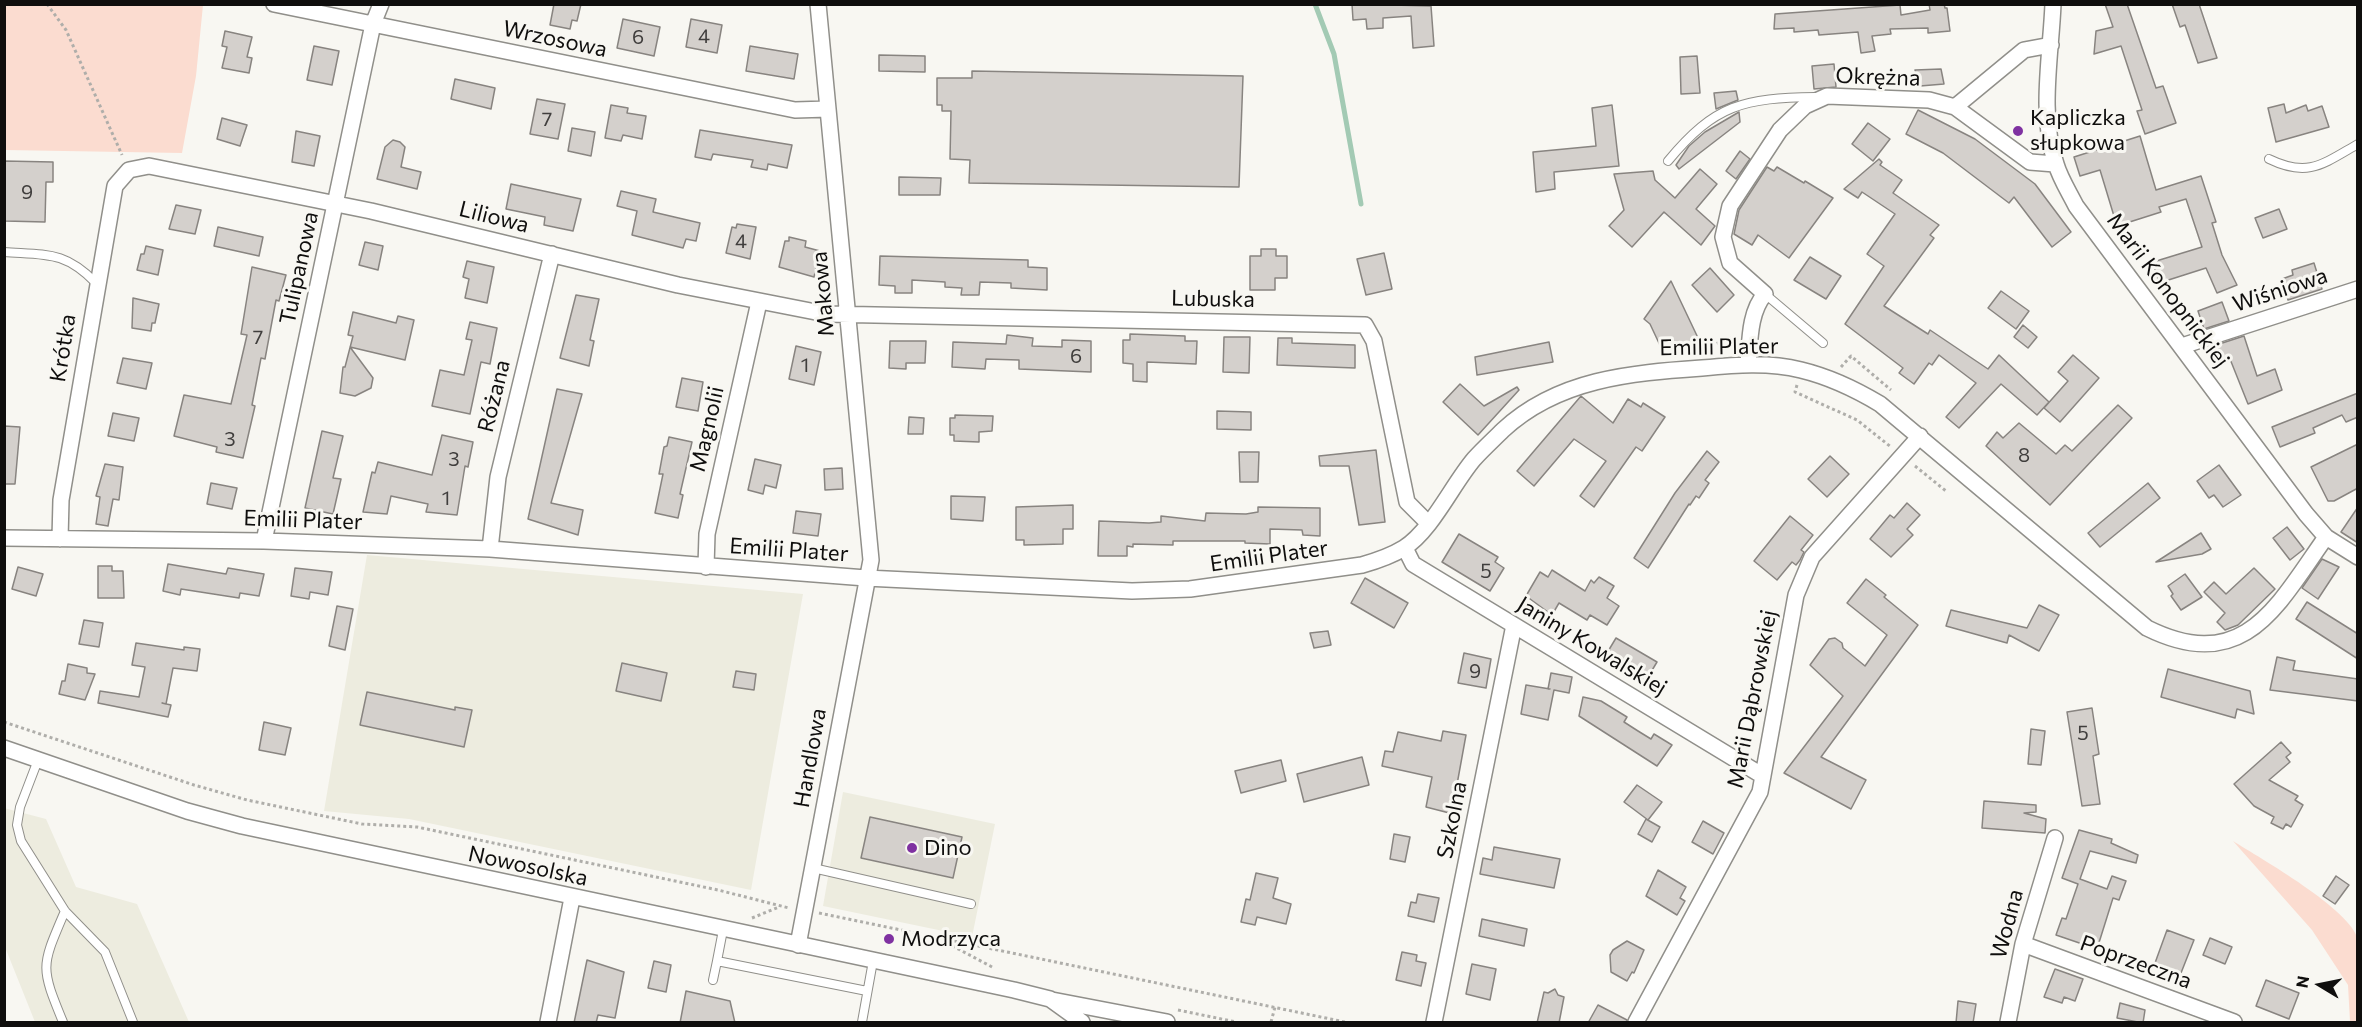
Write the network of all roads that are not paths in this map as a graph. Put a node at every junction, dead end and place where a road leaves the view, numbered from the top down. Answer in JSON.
{"nodes":[{"id":1,"x":274,"y":4,"type":"edge"},
{"id":2,"x":381,"y":4,"type":"edge"},
{"id":3,"x":818,"y":4,"type":"edge"},
{"id":4,"x":2053,"y":4,"type":"edge"},
{"id":5,"x":373,"y":24,"type":"junction"},
{"id":6,"x":2051,"y":45,"type":"junction"},
{"id":7,"x":1827,"y":96,"type":"junction"},
{"id":8,"x":1954,"y":107,"type":"junction"},
{"id":9,"x":828,"y":109,"type":"junction"},
{"id":10,"x":2358,"y":144,"type":"edge"},
{"id":11,"x":2269,"y":159,"type":"dead end"},
{"id":12,"x":1668,"y":161,"type":"dead end"},
{"id":13,"x":2055,"y":164,"type":"junction"},
{"id":14,"x":129,"y":170,"type":"joint"},
{"id":15,"x":336,"y":203,"type":"junction"},
{"id":16,"x":4,"y":252,"type":"edge"},
{"id":17,"x":552,"y":254,"type":"junction"},
{"id":18,"x":96,"y":283,"type":"junction"},
{"id":19,"x":2358,"y":289,"type":"edge"},
{"id":20,"x":1765,"y":294,"type":"junction"},
{"id":21,"x":759,"y":302,"type":"junction"},
{"id":22,"x":848,"y":313,"type":"junction"},
{"id":23,"x":1823,"y":343,"type":"dead end"},
{"id":24,"x":2182,"y":345,"type":"junction"},
{"id":25,"x":1748,"y":364,"type":"junction"},
{"id":26,"x":1920,"y":436,"type":"junction"},
{"id":27,"x":1428,"y":523,"type":"junction"},
{"id":28,"x":2326,"y":537,"type":"junction"},
{"id":29,"x":4,"y":538,"type":"edge"},
{"id":30,"x":60,"y":539,"type":"junction"},
{"id":31,"x":264,"y":541,"type":"junction"},
{"id":32,"x":1405,"y":548,"type":"junction"},
{"id":33,"x":490,"y":549,"type":"junction"},
{"id":34,"x":2358,"y":557,"type":"edge"},
{"id":35,"x":706,"y":567,"type":"junction"},
{"id":36,"x":866,"y":578,"type":"junction"},
{"id":37,"x":1514,"y":626,"type":"junction"},
{"id":38,"x":4,"y":748,"type":"edge"},
{"id":39,"x":38,"y":760,"type":"junction"},
{"id":40,"x":1763,"y":776,"type":"junction"},
{"id":41,"x":2055,"y":838,"type":"dead end"},
{"id":42,"x":813,"y":868,"type":"junction"},
{"id":43,"x":572,"y":898,"type":"junction"},
{"id":44,"x":971,"y":904,"type":"dead end"},
{"id":45,"x":64,"y":911,"type":"junction"},
{"id":46,"x":723,"y":930,"type":"junction"},
{"id":47,"x":2023,"y":944,"type":"junction"},
{"id":48,"x":798,"y":945,"type":"junction"},
{"id":49,"x":717,"y":961,"type":"junction"},
{"id":50,"x":873,"y":961,"type":"junction"},
{"id":51,"x":713,"y":980,"type":"dead end"},
{"id":52,"x":867,"y":991,"type":"junction"},
{"id":53,"x":1050,"y":999,"type":"junction"},
{"id":54,"x":1069,"y":1017,"type":"edge"},
{"id":55,"x":1137,"y":1020,"type":"edge"},
{"id":56,"x":63,"y":1023,"type":"edge"},
{"id":57,"x":133,"y":1023,"type":"edge"},
{"id":58,"x":548,"y":1023,"type":"edge"},
{"id":59,"x":862,"y":1023,"type":"edge"},
{"id":60,"x":1082,"y":1023,"type":"edge"},
{"id":61,"x":1167,"y":1023,"type":"edge"},
{"id":62,"x":1434,"y":1023,"type":"edge"},
{"id":63,"x":1636,"y":1023,"type":"edge"},
{"id":64,"x":2008,"y":1023,"type":"edge"},
{"id":65,"x":2234,"y":1023,"type":"edge"}],
"edges":[{"from":1,"to":5,"type":"street","name":"Wrzosowa"},
{"from":2,"to":5,"type":"street","name":"Tulipanowa"},
{"from":3,"to":9,"type":"street","name":"Makowa"},
{"from":4,"to":6,"type":"street","name":"Marii Konopnickiej"},
{"from":5,"to":9,"type":"street","name":"Wrzosowa"},
{"from":5,"to":15,"type":"street","name":"Tulipanowa"},
{"from":6,"to":8,"type":"street"},
{"from":6,"to":13,"type":"street","name":"Marii Konopnickiej"},
{"from":7,"to":8,"type":"street","name":"Okrężna"},
{"from":7,"to":12,"type":"lane"},
{"from":7,"to":20,"type":"street","name":"Okrężna"},
{"from":8,"to":13,"type":"street","name":"Okrężna"},
{"from":9,"to":22,"type":"street","name":"Makowa"},
{"from":10,"to":11,"type":"lane"},
{"from":13,"to":24,"type":"street","name":"Marii Konopnickiej"},
{"from":14,"to":15,"type":"street","name":"Liliowa"},
{"from":14,"to":18,"type":"street","name":"Krótka"},
{"from":15,"to":17,"type":"street","name":"Liliowa"},
{"from":15,"to":31,"type":"street","name":"Tulipanowa"},
{"from":16,"to":18,"type":"lane"},
{"from":17,"to":21,"type":"street","name":"Liliowa"},
{"from":17,"to":33,"type":"street","name":"Różana"},
{"from":18,"to":30,"type":"street","name":"Krótka"},
{"from":19,"to":24,"type":"street","name":"Wiśniowa"},
{"from":20,"to":23,"type":"lane","name":"Okrężna"},
{"from":20,"to":25,"type":"street"},
{"from":21,"to":22,"type":"street","name":"Liliowa"},
{"from":21,"to":35,"type":"street","name":"Magnolii"},
{"from":22,"to":27,"type":"street","name":"Lubuska"},
{"from":22,"to":36,"type":"street","name":"Makowa"},
{"from":24,"to":28,"type":"street","name":"Marii Konopnickiej"},
{"from":25,"to":26,"type":"street","name":"Emilii Plater"},
{"from":25,"to":27,"type":"street","name":"Emilii Plater"},
{"from":26,"to":28,"type":"street","name":"Emilii Plater"},
{"from":26,"to":40,"type":"street","name":"Marii Dąbrowskiej"},
{"from":27,"to":32,"type":"street","name":"Emilii Plater"},
{"from":28,"to":34,"type":"street","name":"Marii Konopnickiej"},
{"from":29,"to":30,"type":"street","name":"Emilii Plater"},
{"from":30,"to":31,"type":"street","name":"Emilii Plater"},
{"from":31,"to":33,"type":"street","name":"Emilii Plater"},
{"from":32,"to":36,"type":"street","name":"Emilii Plater"},
{"from":32,"to":37,"type":"street","name":"Janiny Kowalskiej"},
{"from":33,"to":35,"type":"street","name":"Emilii Plater"},
{"from":35,"to":36,"type":"street","name":"Emilii Plater"},
{"from":36,"to":42,"type":"street","name":"Handlowa"},
{"from":37,"to":40,"type":"street","name":"Janiny Kowalskiej"},
{"from":37,"to":62,"type":"street","name":"Szkolna"},
{"from":38,"to":39,"type":"street","name":"Nowosolska"},
{"from":39,"to":43,"type":"street","name":"Nowosolska"},
{"from":39,"to":45,"type":"lane"},
{"from":40,"to":63,"type":"street","name":"Marii Dąbrowskiej"},
{"from":41,"to":47,"type":"street","name":"Wodna"},
{"from":42,"to":44,"type":"lane"},
{"from":42,"to":48,"type":"street","name":"Handlowa"},
{"from":43,"to":46,"type":"street","name":"Nowosolska"},
{"from":43,"to":58,"type":"street"},
{"from":45,"to":56,"type":"lane"},
{"from":45,"to":57,"type":"lane"},
{"from":46,"to":48,"type":"street","name":"Nowosolska"},
{"from":46,"to":49,"type":"lane"},
{"from":47,"to":64,"type":"street","name":"Wodna"},
{"from":47,"to":65,"type":"street","name":"Poprzeczna"},
{"from":48,"to":50,"type":"street","name":"Nowosolska"},
{"from":49,"to":51,"type":"lane"},
{"from":49,"to":52,"type":"lane"},
{"from":50,"to":52,"type":"lane"},
{"from":50,"to":53,"type":"street","name":"Nowosolska"},
{"from":52,"to":59,"type":"lane"},
{"from":53,"to":54,"type":"street","name":"Nowosolska"},
{"from":53,"to":55,"type":"street","name":"Nowosolska"},
{"from":54,"to":60,"type":"street","name":"Nowosolska"},
{"from":55,"to":61,"type":"street","name":"Nowosolska"}]}
